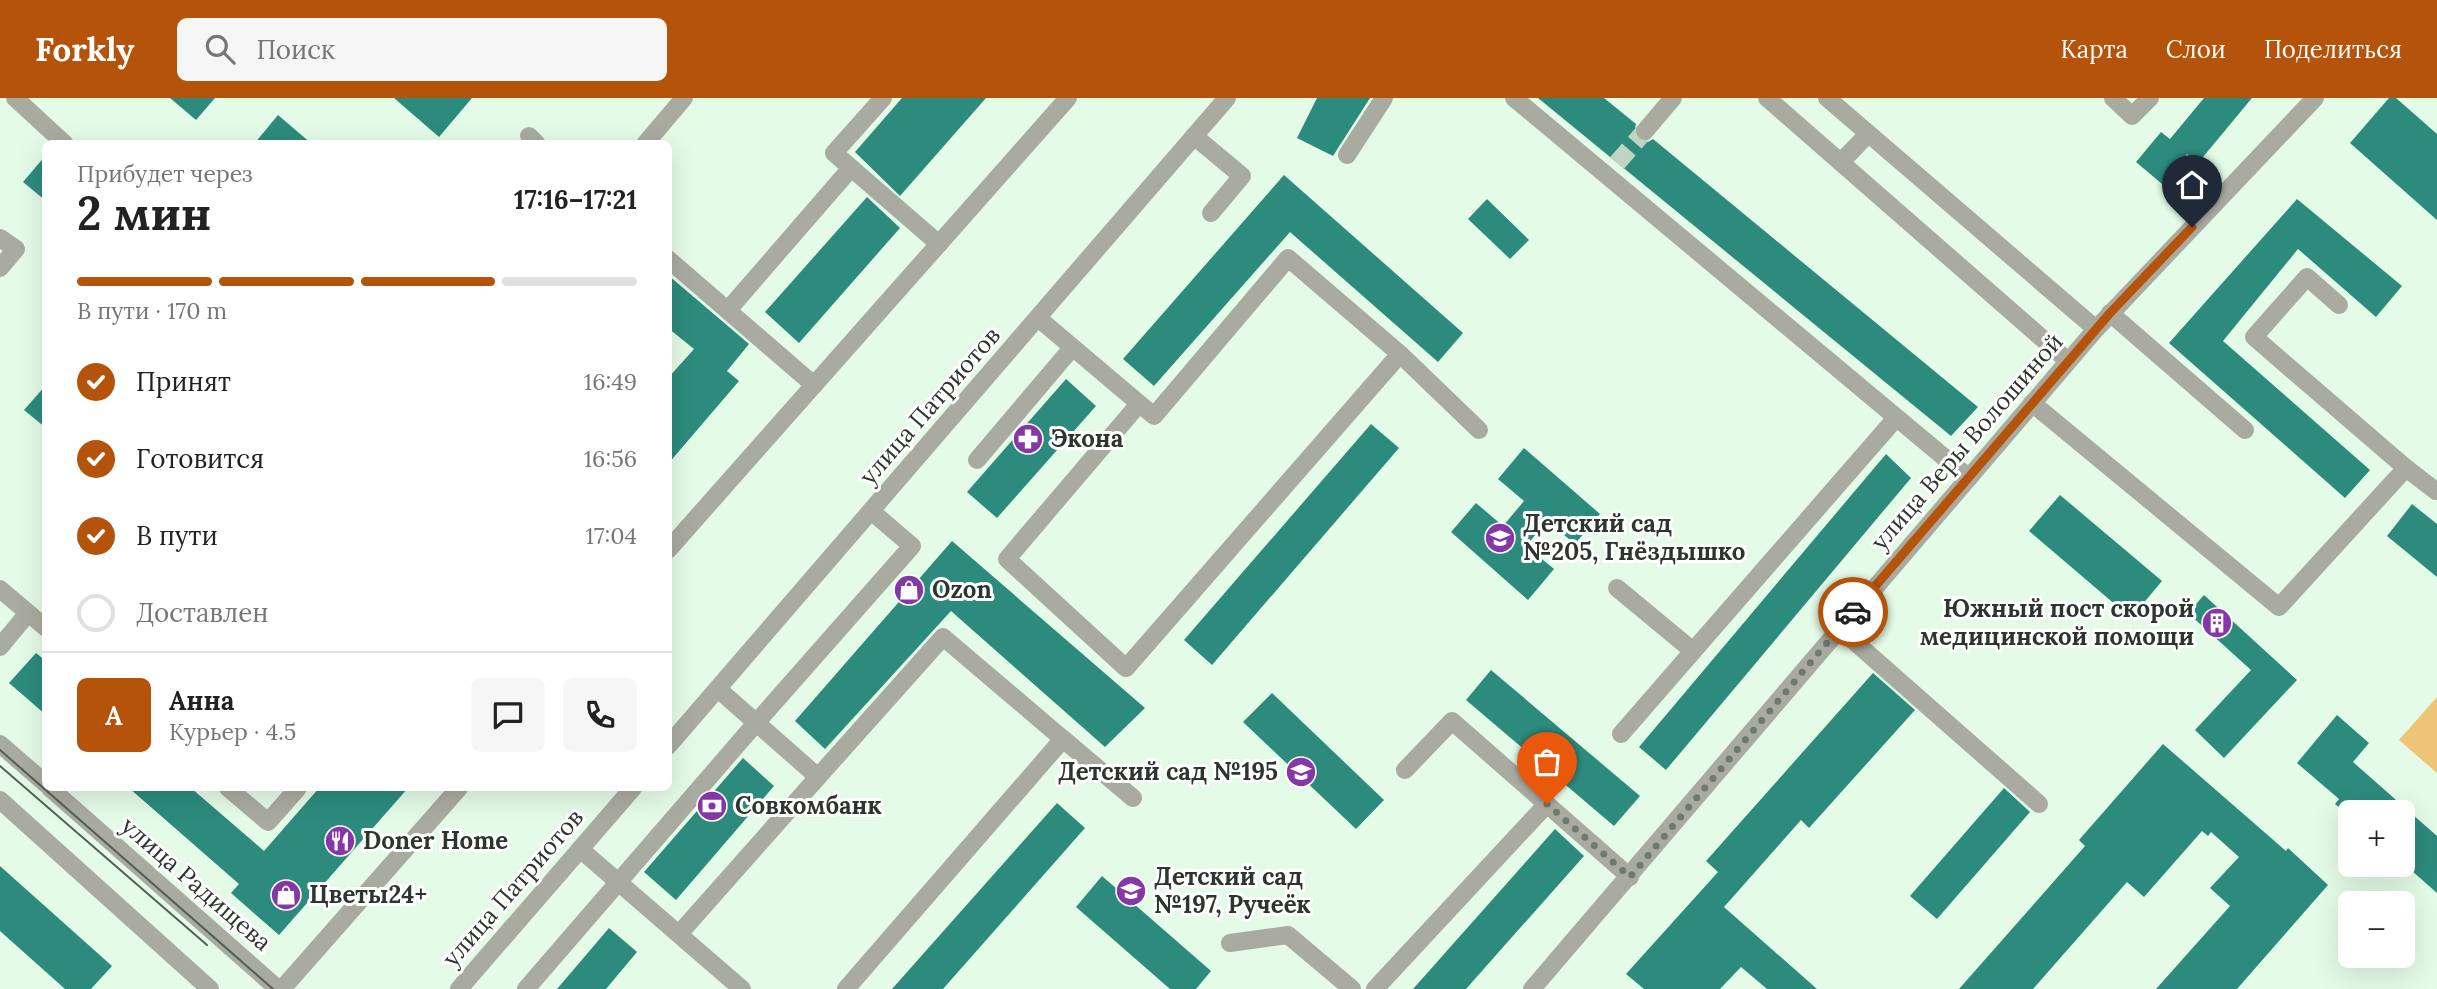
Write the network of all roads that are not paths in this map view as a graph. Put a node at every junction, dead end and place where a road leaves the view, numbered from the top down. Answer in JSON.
{"nodes":[{"id":1,"x":15,"y":98,"type":"edge"},
{"id":2,"x":684,"y":98,"type":"edge"},
{"id":3,"x":883,"y":98,"type":"edge"},
{"id":4,"x":1068,"y":98,"type":"edge"},
{"id":5,"x":1227,"y":98,"type":"edge"},
{"id":6,"x":1384,"y":98,"type":"edge"},
{"id":7,"x":1514,"y":98,"type":"edge"},
{"id":8,"x":1673,"y":98,"type":"edge"},
{"id":9,"x":1767,"y":98,"type":"edge"},
{"id":10,"x":1826,"y":98,"type":"edge"},
{"id":11,"x":2113,"y":98,"type":"edge"},
{"id":12,"x":2150,"y":98,"type":"edge"},
{"id":13,"x":2315,"y":98,"type":"edge"},
{"id":14,"x":1645,"y":131,"type":"tunnel mouth"},
{"id":15,"x":1868,"y":134,"type":"junction"},
{"id":16,"x":1194,"y":136,"type":"junction"},
{"id":17,"x":61,"y":140,"type":"edge"},
{"id":18,"x":648,"y":140,"type":"edge"},
{"id":19,"x":1347,"y":155,"type":"dead end"},
{"id":20,"x":1841,"y":162,"type":"junction"},
{"id":21,"x":851,"y":168,"type":"junction"},
{"id":22,"x":1211,"y":213,"type":"dead end"},
{"id":23,"x":0,"y":238,"type":"edge"},
{"id":24,"x":939,"y":244,"type":"junction"},
{"id":25,"x":672,"y":262,"type":"edge"},
{"id":26,"x":0,"y":268,"type":"edge"},
{"id":27,"x":2340,"y":305,"type":"dead end"},
{"id":28,"x":728,"y":310,"type":"junction"},
{"id":29,"x":2110,"y":313,"type":"junction"},
{"id":30,"x":1038,"y":318,"type":"junction"},
{"id":31,"x":2096,"y":329,"type":"junction"},
{"id":32,"x":1072,"y":348,"type":"junction"},
{"id":33,"x":1400,"y":354,"type":"junction"},
{"id":34,"x":2068,"y":361,"type":"junction"},
{"id":35,"x":814,"y":385,"type":"junction"},
{"id":36,"x":2032,"y":403,"type":"junction"},
{"id":37,"x":1138,"y":405,"type":"junction"},
{"id":38,"x":1896,"y":418,"type":"junction"},
{"id":39,"x":1479,"y":430,"type":"dead end"},
{"id":40,"x":2245,"y":430,"type":"dead end"},
{"id":41,"x":977,"y":460,"type":"dead end"},
{"id":42,"x":2406,"y":468,"type":"junction"},
{"id":43,"x":1969,"y":478,"type":"junction"},
{"id":44,"x":2437,"y":490,"type":"edge"},
{"id":45,"x":872,"y":511,"type":"junction"},
{"id":46,"x":672,"y":545,"type":"edge"},
{"id":47,"x":1617,"y":588,"type":"dead end"},
{"id":48,"x":0,"y":589,"type":"edge"},
{"id":49,"x":28,"y":613,"type":"junction"},
{"id":50,"x":42,"y":625,"type":"edge"},
{"id":51,"x":1839,"y":628,"type":"junction"},
{"id":52,"x":0,"y":647,"type":"edge"},
{"id":53,"x":1693,"y":651,"type":"junction"},
{"id":54,"x":718,"y":689,"type":"junction"},
{"id":55,"x":756,"y":723,"type":"junction"},
{"id":56,"x":1621,"y":734,"type":"dead end"},
{"id":57,"x":1063,"y":739,"type":"junction"},
{"id":58,"x":672,"y":741,"type":"edge"},
{"id":59,"x":0,"y":744,"type":"edge"},
{"id":60,"x":1405,"y":769,"type":"dead end"},
{"id":61,"x":818,"y":777,"type":"junction"},
{"id":62,"x":42,"y":781,"type":"edge"},
{"id":63,"x":53,"y":791,"type":"edge"},
{"id":64,"x":232,"y":791,"type":"edge"},
{"id":65,"x":295,"y":791,"type":"edge"},
{"id":66,"x":456,"y":791,"type":"edge"},
{"id":67,"x":630,"y":791,"type":"edge"},
{"id":68,"x":1133,"y":798,"type":"dead end"},
{"id":69,"x":0,"y":800,"type":"edge"},
{"id":70,"x":1547,"y":804,"type":"junction"},
{"id":71,"x":2039,"y":804,"type":"dead end"},
{"id":72,"x":580,"y":849,"type":"junction"},
{"id":73,"x":1630,"y":877,"type":"junction"},
{"id":74,"x":620,"y":883,"type":"junction"},
{"id":75,"x":679,"y":934,"type":"junction"},
{"id":76,"x":1230,"y":943,"type":"dead end"},
{"id":77,"x":1536,"y":988,"type":"edge"},
{"id":78,"x":210,"y":989,"type":"edge"},
{"id":79,"x":280,"y":989,"type":"edge"},
{"id":80,"x":459,"y":989,"type":"edge"},
{"id":81,"x":526,"y":989,"type":"edge"},
{"id":82,"x":742,"y":989,"type":"edge"},
{"id":83,"x":846,"y":989,"type":"edge"},
{"id":84,"x":1352,"y":989,"type":"edge"},
{"id":85,"x":1375,"y":989,"type":"edge"}],
"edges":[{"from":1,"to":17,"type":"street"},
{"from":2,"to":18,"type":"street"},
{"from":3,"to":21,"type":"street"},
{"from":4,"to":24,"type":"street"},
{"from":5,"to":16,"type":"street","name":"улица Патриотов"},
{"from":6,"to":19,"type":"street"},
{"from":7,"to":38,"type":"street"},
{"from":8,"to":14,"type":"street"},
{"from":9,"to":20,"type":"street"},
{"from":10,"to":15,"type":"street"},
{"from":11,"to":12,"type":"street"},
{"from":13,"to":29,"type":"street","name":"улица Веры Волошиной"},
{"from":15,"to":20,"type":"street"},
{"from":15,"to":31,"type":"street"},
{"from":16,"to":22,"type":"street"},
{"from":16,"to":30,"type":"street","name":"улица Патриотов"},
{"from":20,"to":34,"type":"street"},
{"from":21,"to":24,"type":"street"},
{"from":21,"to":28,"type":"street"},
{"from":23,"to":26,"type":"street"},
{"from":24,"to":35,"type":"street"},
{"from":25,"to":28,"type":"street"},
{"from":27,"to":42,"type":"street"},
{"from":28,"to":35,"type":"street"},
{"from":29,"to":31,"type":"street","name":"улица Веры Волошиной"},
{"from":29,"to":40,"type":"street"},
{"from":30,"to":32,"type":"street"},
{"from":30,"to":45,"type":"street","name":"улица Патриотов"},
{"from":31,"to":34,"type":"street","name":"улица Веры Волошиной"},
{"from":32,"to":37,"type":"street"},
{"from":32,"to":41,"type":"street"},
{"from":33,"to":37,"type":"street"},
{"from":33,"to":37,"type":"street"},
{"from":33,"to":39,"type":"street"},
{"from":34,"to":36,"type":"street","name":"улица Веры Волошиной"},
{"from":35,"to":46,"type":"street"},
{"from":36,"to":42,"type":"street"},
{"from":36,"to":43,"type":"street","name":"улица Веры Волошиной"},
{"from":38,"to":43,"type":"street"},
{"from":38,"to":53,"type":"street"},
{"from":42,"to":44,"type":"street"},
{"from":43,"to":51,"type":"street","name":"улица Веры Волошиной"},
{"from":45,"to":54,"type":"street","name":"улица Патриотов"},
{"from":45,"to":55,"type":"street"},
{"from":47,"to":53,"type":"street"},
{"from":48,"to":49,"type":"street"},
{"from":49,"to":50,"type":"street"},
{"from":49,"to":52,"type":"street"},
{"from":51,"to":71,"type":"street"},
{"from":51,"to":73,"type":"street","name":"улица Веры Волошиной"},
{"from":53,"to":56,"type":"street"},
{"from":54,"to":55,"type":"street"},
{"from":54,"to":58,"type":"street","name":"улица Патриотов"},
{"from":55,"to":61,"type":"street"},
{"from":55,"to":74,"type":"street"},
{"from":57,"to":61,"type":"street"},
{"from":57,"to":68,"type":"street"},
{"from":57,"to":83,"type":"street"},
{"from":59,"to":62,"type":"street"},
{"from":60,"to":70,"type":"street"},
{"from":61,"to":75,"type":"street"},
{"from":63,"to":79,"type":"street","name":"улица Радищева"},
{"from":64,"to":65,"type":"street"},
{"from":66,"to":79,"type":"street"},
{"from":67,"to":72,"type":"street","name":"улица Патриотов"},
{"from":69,"to":78,"type":"street"},
{"from":70,"to":73,"type":"street"},
{"from":70,"to":85,"type":"street"},
{"from":72,"to":74,"type":"street"},
{"from":72,"to":80,"type":"street","name":"улица Патриотов"},
{"from":73,"to":77,"type":"street","name":"улица Веры Волошиной"},
{"from":74,"to":75,"type":"street"},
{"from":74,"to":81,"type":"street"},
{"from":75,"to":82,"type":"street"},
{"from":76,"to":84,"type":"street"}]}
